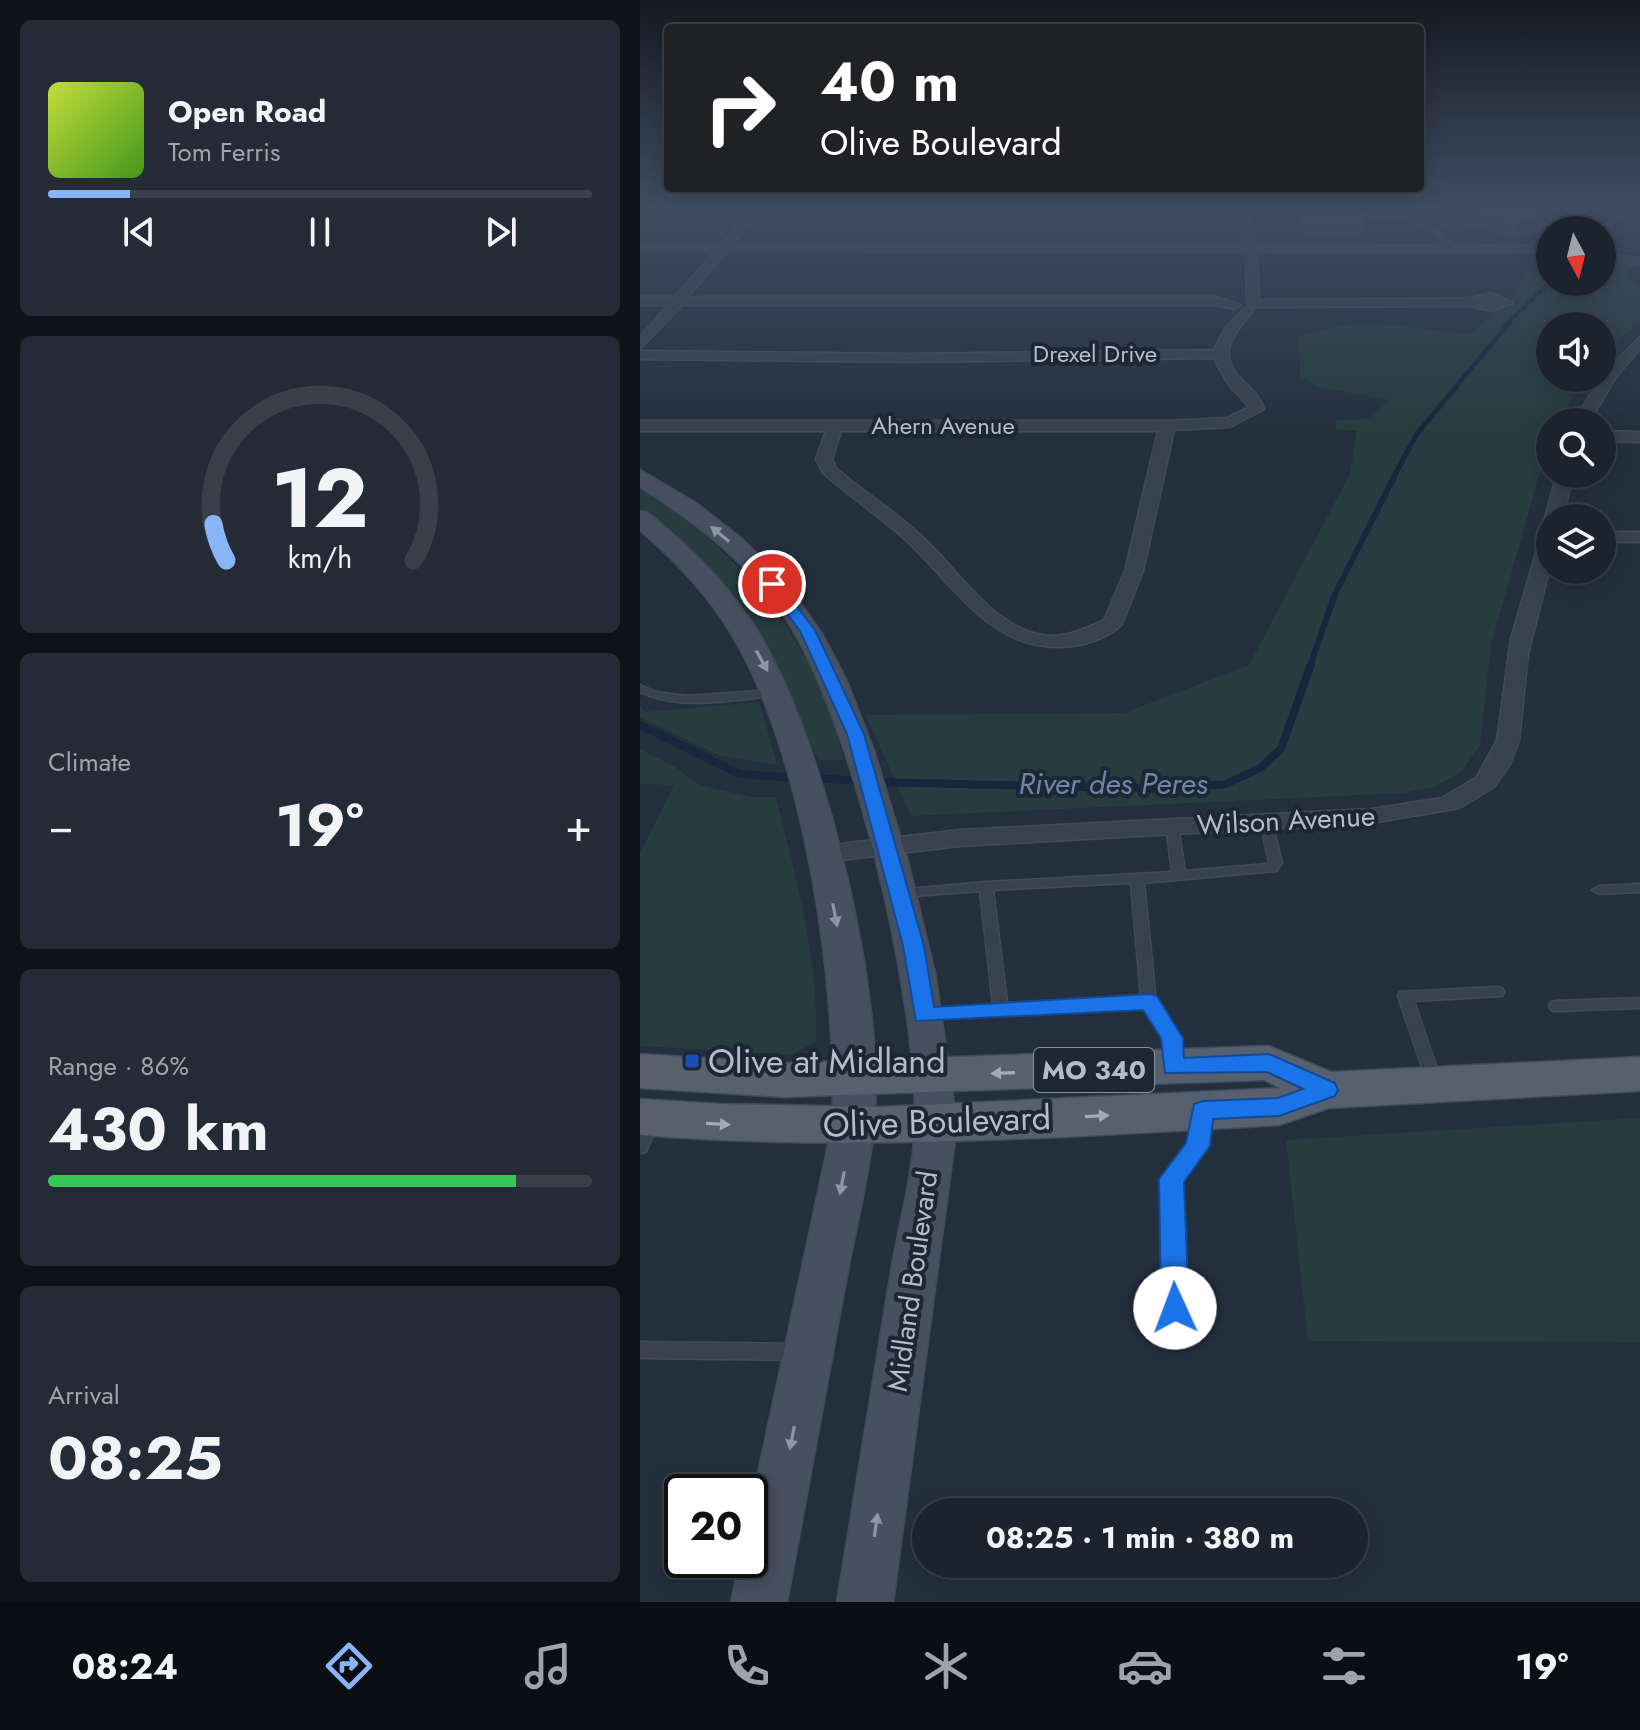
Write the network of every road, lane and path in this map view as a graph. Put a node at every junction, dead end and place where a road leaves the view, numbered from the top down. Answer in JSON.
{"nodes":[{"id":1,"x":696,"y":280,"type":"edge"},
{"id":2,"x":1249,"y":280,"type":"edge"},
{"id":3,"x":640,"y":301,"type":"edge"},
{"id":4,"x":677,"y":301,"type":"junction"},
{"id":5,"x":1471,"y":302,"type":"dead end"},
{"id":6,"x":1248,"y":305,"type":"junction"},
{"id":7,"x":1640,"y":341,"type":"edge"},
{"id":8,"x":640,"y":345,"type":"edge"},
{"id":9,"x":1219,"y":354,"type":"junction"},
{"id":10,"x":640,"y":355,"type":"edge"},
{"id":11,"x":1590,"y":408,"type":"edge"},
{"id":12,"x":640,"y":426,"type":"edge"},
{"id":13,"x":835,"y":426,"type":"junction"},
{"id":14,"x":1167,"y":426,"type":"junction"},
{"id":15,"x":1616,"y":436,"type":"edge"},
{"id":16,"x":1640,"y":437,"type":"edge"},
{"id":17,"x":640,"y":477,"type":"edge"},
{"id":18,"x":640,"y":518,"type":"edge"},
{"id":19,"x":1616,"y":537,"type":"edge"},
{"id":20,"x":1640,"y":537,"type":"edge"},
{"id":21,"x":1536,"y":584,"type":"edge"},
{"id":22,"x":640,"y":688,"type":"edge"},
{"id":23,"x":777,"y":693,"type":"junction"},
{"id":24,"x":1266,"y":822,"type":"junction"},
{"id":25,"x":1172,"y":826,"type":"junction"},
{"id":26,"x":882,"y":831,"type":"junction"},
{"id":27,"x":823,"y":854,"type":"junction"},
{"id":28,"x":1179,"y":876,"type":"junction"},
{"id":29,"x":1137,"y":879,"type":"junction"},
{"id":30,"x":986,"y":886,"type":"junction"},
{"id":31,"x":1640,"y":888,"type":"edge"},
{"id":32,"x":1599,"y":890,"type":"dead end"},
{"id":33,"x":899,"y":893,"type":"junction"},
{"id":34,"x":1497,"y":992,"type":"dead end"},
{"id":35,"x":1149,"y":1002,"type":"junction"},
{"id":36,"x":1640,"y":1003,"type":"edge"},
{"id":37,"x":1556,"y":1006,"type":"dead end"},
{"id":38,"x":1001,"y":1009,"type":"junction"},
{"id":39,"x":924,"y":1016,"type":"junction"},
{"id":40,"x":1173,"y":1067,"type":"junction"},
{"id":41,"x":640,"y":1071,"type":"edge"},
{"id":42,"x":1640,"y":1074,"type":"edge"},
{"id":43,"x":934,"y":1075,"type":"junction"},
{"id":44,"x":856,"y":1078,"type":"junction"},
{"id":45,"x":1434,"y":1084,"type":"junction"},
{"id":46,"x":1327,"y":1090,"type":"junction"},
{"id":47,"x":1203,"y":1111,"type":"junction"},
{"id":48,"x":936,"y":1124,"type":"junction"},
{"id":49,"x":853,"y":1127,"type":"junction"},
{"id":50,"x":644,"y":1128,"type":"edge"},
{"id":51,"x":1175,"y":1308,"type":"dead end"},
{"id":52,"x":640,"y":1350,"type":"edge"},
{"id":53,"x":809,"y":1352,"type":"junction"},
{"id":54,"x":759,"y":1602,"type":"edge"},
{"id":55,"x":865,"y":1602,"type":"edge"}],
"edges":[{"from":1,"to":4,"type":"street"},
{"from":2,"to":6,"type":"street"},
{"from":3,"to":4,"type":"street"},
{"from":4,"to":6,"type":"street"},
{"from":4,"to":8,"type":"street"},
{"from":5,"to":6,"type":"street"},
{"from":6,"to":9,"type":"street"},
{"from":7,"to":11,"type":"street"},
{"from":9,"to":10,"type":"street","name":"Drexel Drive"},
{"from":9,"to":14,"type":"street","name":"Ahern Avenue"},
{"from":12,"to":13,"type":"street","name":"Ahern Avenue"},
{"from":13,"to":14,"type":"street","name":"Ahern Avenue"},
{"from":13,"to":14,"type":"street"},
{"from":15,"to":16,"type":"street"},
{"from":26,"to":17,"type":"main road","name":"Midland Boulevard","one_way":true},
{"from":18,"to":23,"type":"main road","one_way":true},
{"from":19,"to":20,"type":"street"},
{"from":21,"to":24,"type":"street","name":"Wilson Avenue"},
{"from":22,"to":23,"type":"lane"},
{"from":23,"to":27,"type":"main road"},
{"from":24,"to":25,"type":"street","name":"Wilson Avenue"},
{"from":24,"to":28,"type":"lane"},
{"from":25,"to":26,"type":"street","name":"Wilson Avenue"},
{"from":25,"to":28,"type":"lane"},
{"from":26,"to":27,"type":"street","name":"Wilson Avenue"},
{"from":26,"to":33,"type":"main road","name":"Midland Boulevard"},
{"from":27,"to":44,"type":"main road","one_way":true},
{"from":28,"to":29,"type":"lane"},
{"from":29,"to":30,"type":"lane"},
{"from":29,"to":35,"type":"lane"},
{"from":30,"to":33,"type":"lane"},
{"from":30,"to":38,"type":"lane"},
{"from":31,"to":32,"type":"lane"},
{"from":33,"to":39,"type":"main road","name":"Midland Boulevard"},
{"from":34,"to":45,"type":"lane"},
{"from":35,"to":38,"type":"lane"},
{"from":35,"to":40,"type":"lane"},
{"from":36,"to":37,"type":"lane"},
{"from":38,"to":39,"type":"lane"},
{"from":39,"to":43,"type":"main road","name":"Midland Boulevard"},
{"from":40,"to":43,"type":"main road","name":"Olive Boulevard","number":"MO 340","one_way":true},
{"from":40,"to":46,"type":"main road","name":"Olive Boulevard","number":"MO 340"},
{"from":41,"to":44,"type":"main road","name":"Olive Boulevard","number":"MO 340"},
{"from":42,"to":45,"type":"main road","name":"Olive Boulevard","number":"MO 340"},
{"from":43,"to":44,"type":"main road","name":"Olive Boulevard","number":"MO 340"},
{"from":43,"to":48,"type":"main road","name":"Midland Boulevard"},
{"from":44,"to":49,"type":"main road"},
{"from":45,"to":46,"type":"main road","name":"Olive Boulevard","number":"MO 340"},
{"from":46,"to":47,"type":"main road","name":"Olive Boulevard","number":"MO 340"},
{"from":48,"to":47,"type":"main road","name":"Olive Boulevard","number":"MO 340","one_way":true},
{"from":47,"to":51,"type":"lane"},
{"from":48,"to":49,"type":"main road","name":"Olive Boulevard","number":"MO 340"},
{"from":55,"to":48,"type":"main road","name":"Midland Boulevard","one_way":true},
{"from":50,"to":49,"type":"main road","name":"Olive Boulevard","number":"MO 340","one_way":true},
{"from":49,"to":53,"type":"main road","one_way":true},
{"from":52,"to":53,"type":"lane"},
{"from":53,"to":54,"type":"main road","one_way":true}]}
